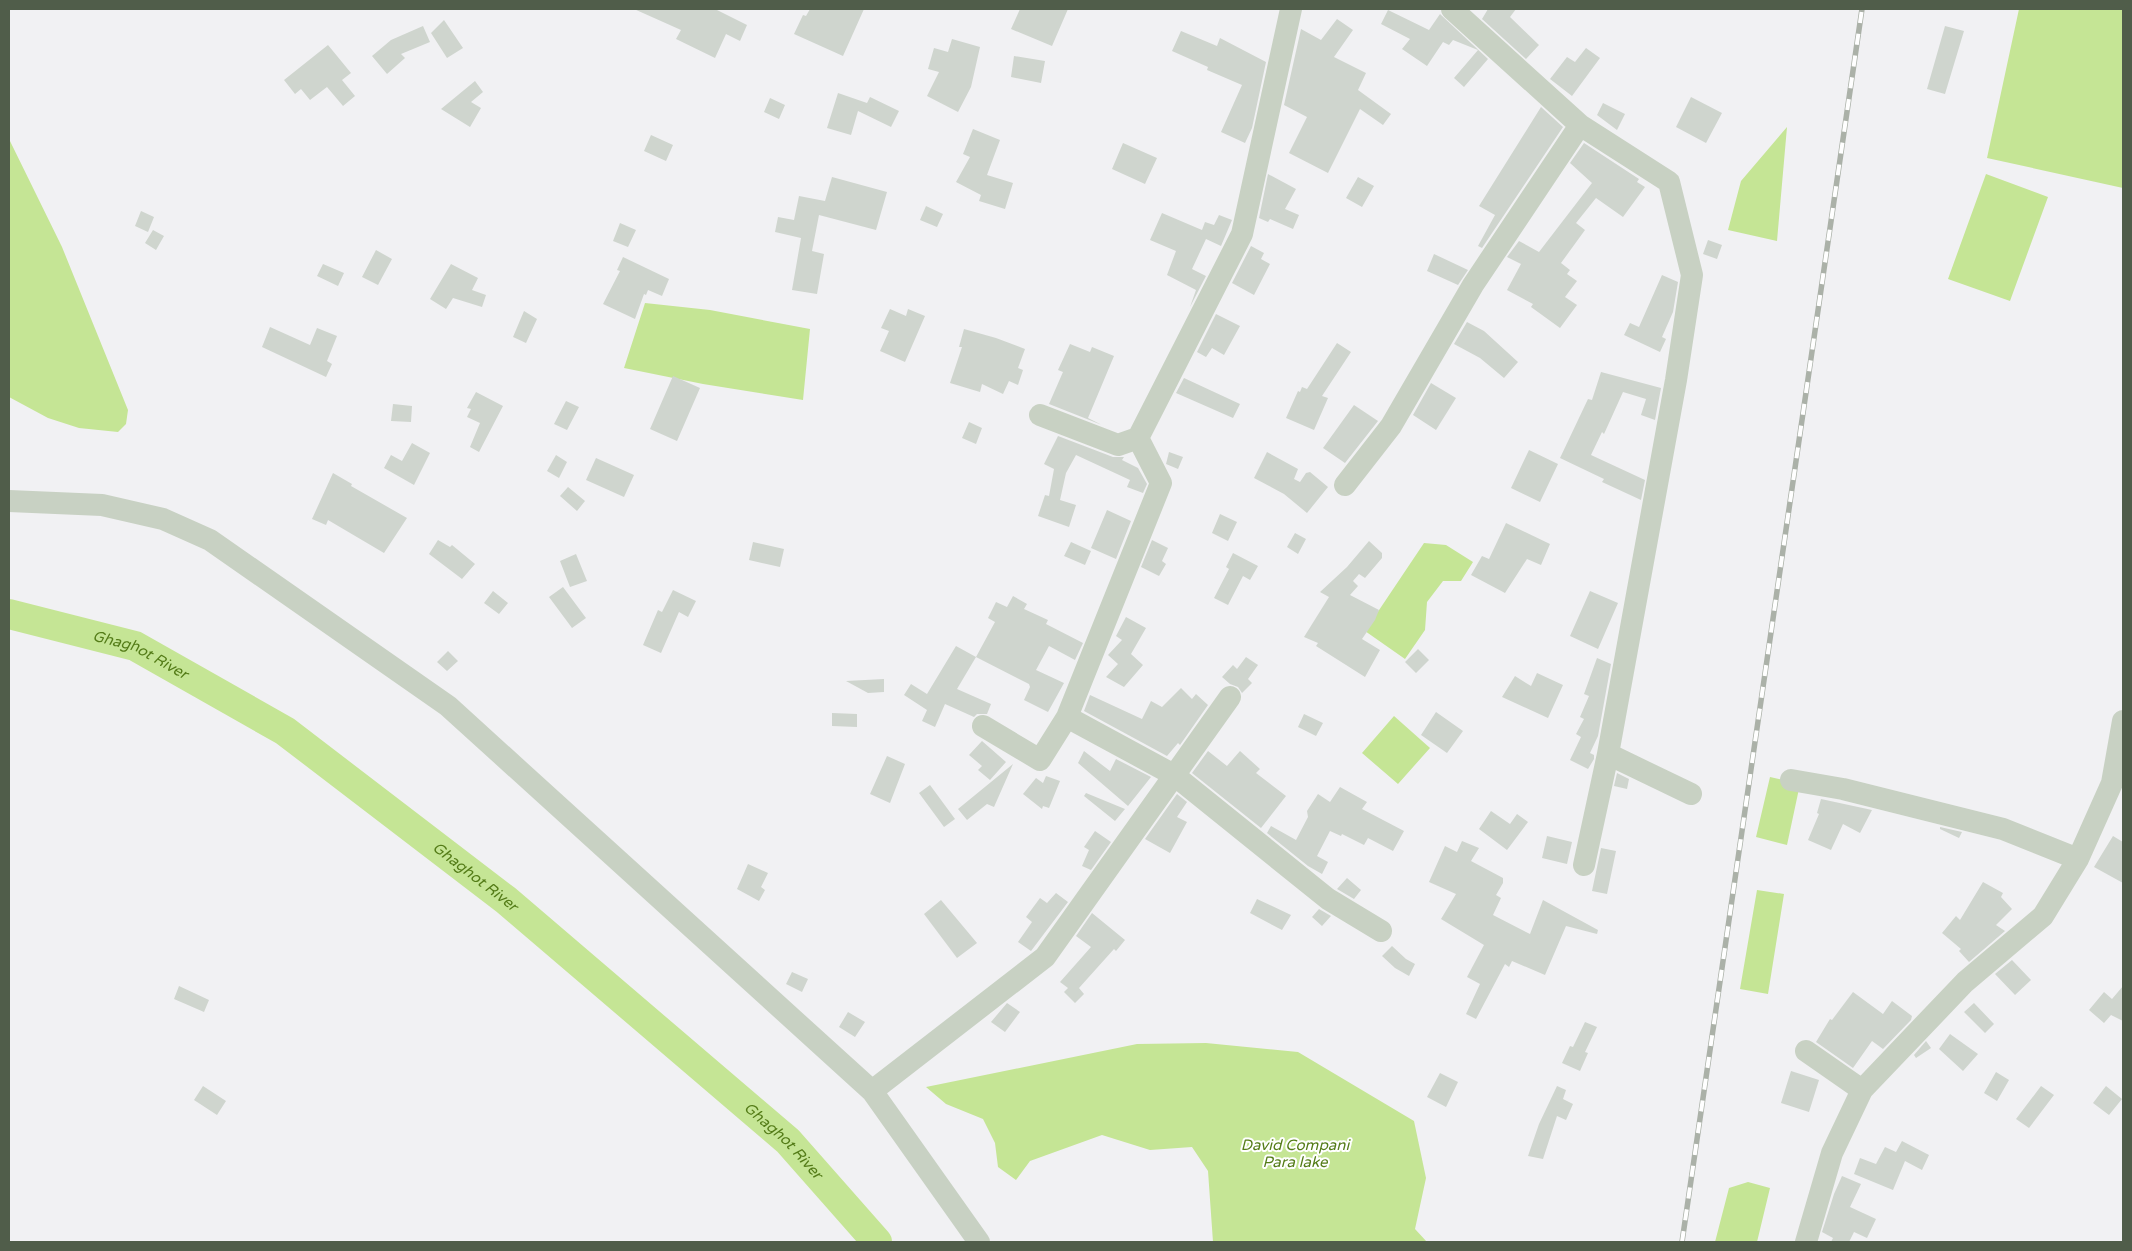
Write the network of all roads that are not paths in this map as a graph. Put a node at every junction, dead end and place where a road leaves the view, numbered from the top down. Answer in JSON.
{"nodes":[{"id":1,"x":1291,"y":9,"type":"edge"},
{"id":2,"x":1452,"y":9,"type":"edge"},
{"id":3,"x":1580,"y":125,"type":"junction"},
{"id":4,"x":1040,"y":415,"type":"dead end"},
{"id":5,"x":1138,"y":438,"type":"junction"},
{"id":6,"x":1345,"y":485,"type":"dead end"},
{"id":7,"x":9,"y":501,"type":"edge"},
{"id":8,"x":1230,"y":697,"type":"dead end"},
{"id":9,"x":1067,"y":717,"type":"junction"},
{"id":10,"x":2123,"y":721,"type":"edge"},
{"id":11,"x":983,"y":726,"type":"dead end"},
{"id":12,"x":1608,"y":754,"type":"junction"},
{"id":13,"x":1174,"y":775,"type":"junction"},
{"id":14,"x":1791,"y":780,"type":"dead end"},
{"id":15,"x":1691,"y":794,"type":"dead end"},
{"id":16,"x":2078,"y":859,"type":"junction"},
{"id":17,"x":1584,"y":866,"type":"dead end"},
{"id":18,"x":1381,"y":931,"type":"dead end"},
{"id":19,"x":1806,"y":1051,"type":"dead end"},
{"id":20,"x":1862,"y":1090,"type":"junction"},
{"id":21,"x":872,"y":1091,"type":"junction"},
{"id":22,"x":978,"y":1242,"type":"edge"},
{"id":23,"x":1806,"y":1242,"type":"edge"}],
"edges":[{"from":1,"to":5,"type":"street"},
{"from":2,"to":3,"type":"street"},
{"from":3,"to":6,"type":"street"},
{"from":3,"to":12,"type":"street"},
{"from":4,"to":5,"type":"street"},
{"from":5,"to":9,"type":"street"},
{"from":7,"to":21,"type":"street"},
{"from":8,"to":13,"type":"street"},
{"from":9,"to":11,"type":"street"},
{"from":9,"to":13,"type":"street"},
{"from":10,"to":16,"type":"street"},
{"from":12,"to":15,"type":"street"},
{"from":12,"to":17,"type":"street"},
{"from":13,"to":18,"type":"street"},
{"from":13,"to":21,"type":"street"},
{"from":14,"to":16,"type":"street"},
{"from":16,"to":20,"type":"street"},
{"from":19,"to":20,"type":"street"},
{"from":20,"to":23,"type":"street"},
{"from":21,"to":22,"type":"street"}]}
